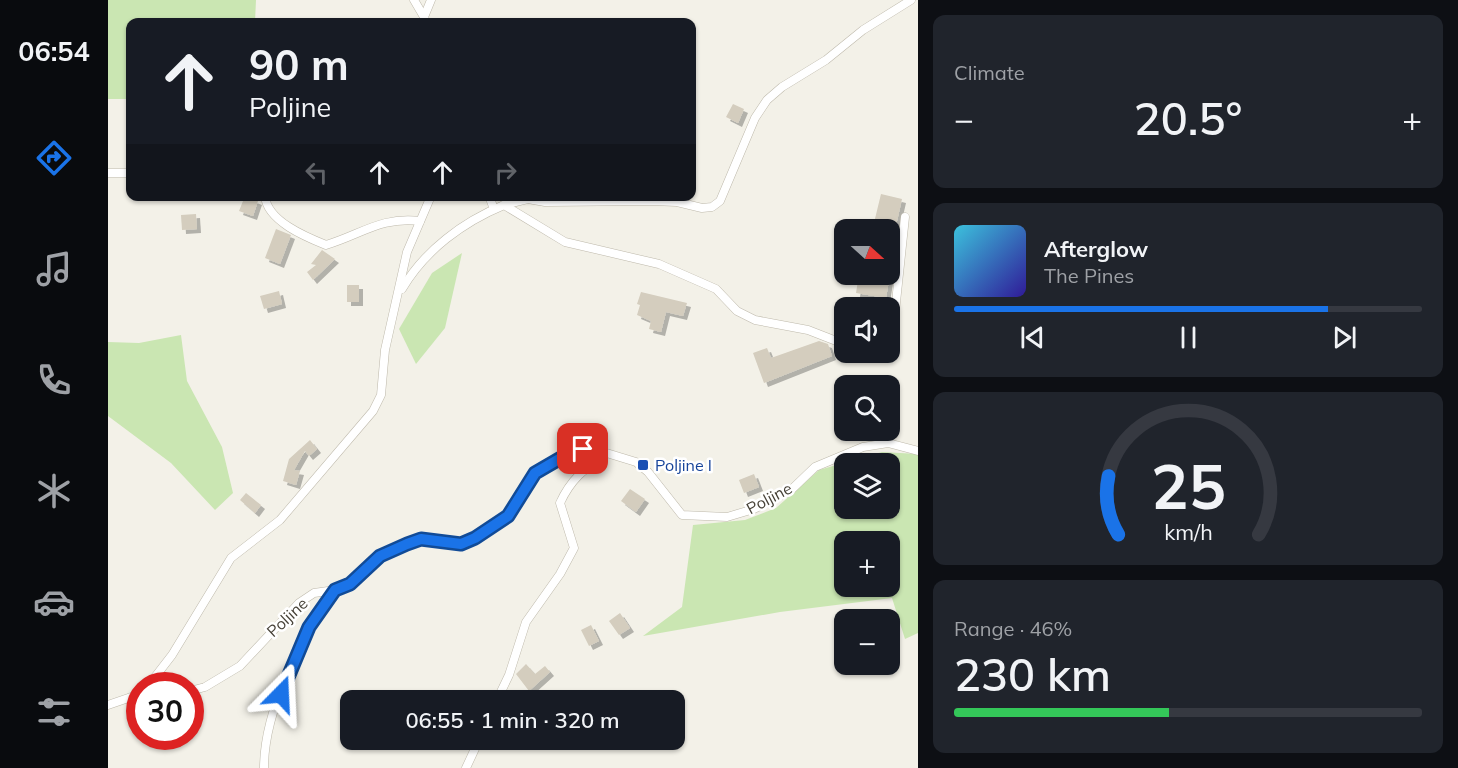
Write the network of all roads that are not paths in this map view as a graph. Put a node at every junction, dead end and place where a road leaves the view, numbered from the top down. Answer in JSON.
{"nodes":[{"id":1,"x":414,"y":0,"type":"edge"},
{"id":2,"x":431,"y":0,"type":"edge"},
{"id":3,"x":911,"y":0,"type":"edge"},
{"id":4,"x":424,"y":18,"type":"edge"},
{"id":5,"x":426,"y":18,"type":"edge"},
{"id":6,"x":108,"y":172,"type":"edge"},
{"id":7,"x":126,"y":173,"type":"edge"},
{"id":8,"x":266,"y":201,"type":"edge"},
{"id":9,"x":429,"y":201,"type":"edge"},
{"id":10,"x":491,"y":201,"type":"edge"},
{"id":11,"x":520,"y":201,"type":"edge"},
{"id":12,"x":652,"y":201,"type":"edge"},
{"id":13,"x":504,"y":205,"type":"junction"},
{"id":14,"x":494,"y":209,"type":"junction"},
{"id":15,"x":905,"y":217,"type":"dead end"},
{"id":16,"x":420,"y":221,"type":"junction"},
{"id":17,"x":399,"y":294,"type":"junction"},
{"id":18,"x":897,"y":297,"type":"edge"},
{"id":19,"x":834,"y":340,"type":"edge"},
{"id":20,"x":600,"y":451,"type":"junction"},
{"id":21,"x":918,"y":451,"type":"edge"},
{"id":22,"x":335,"y":590,"type":"junction"},
{"id":23,"x":158,"y":672,"type":"edge"},
{"id":24,"x":204,"y":687,"type":"edge"},
{"id":25,"x":502,"y":690,"type":"edge"},
{"id":26,"x":126,"y":699,"type":"edge"},
{"id":27,"x":108,"y":705,"type":"edge"},
{"id":28,"x":474,"y":750,"type":"edge"},
{"id":29,"x":264,"y":768,"type":"edge"},
{"id":30,"x":466,"y":768,"type":"edge"}],
"edges":[{"from":1,"to":4,"type":"street"},
{"from":2,"to":5,"type":"street"},
{"from":3,"to":12,"type":"street"},
{"from":6,"to":7,"type":"street"},
{"from":8,"to":16,"type":"street"},
{"from":9,"to":16,"type":"street"},
{"from":10,"to":14,"type":"street"},
{"from":11,"to":13,"type":"street"},
{"from":13,"to":14,"type":"street"},
{"from":13,"to":19,"type":"street"},
{"from":14,"to":17,"type":"street"},
{"from":15,"to":18,"type":"street"},
{"from":16,"to":17,"type":"street"},
{"from":17,"to":23,"type":"street"},
{"from":20,"to":21,"type":"street","name":"Poljine"},
{"from":20,"to":22,"type":"street","name":"Poljine"},
{"from":20,"to":25,"type":"street"},
{"from":22,"to":24,"type":"street","name":"Poljine"},
{"from":22,"to":29,"type":"street"},
{"from":26,"to":27,"type":"street"},
{"from":28,"to":30,"type":"street"}]}
